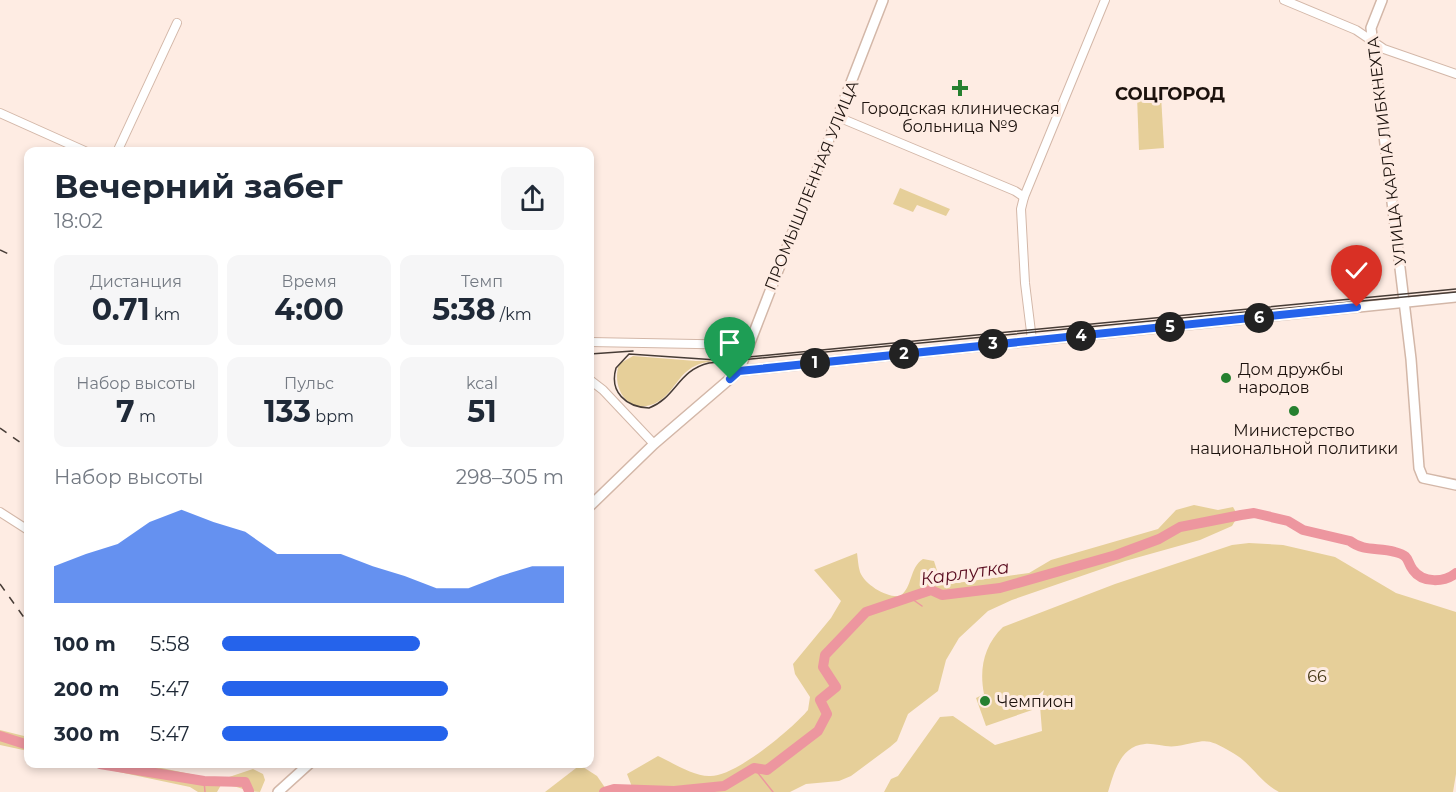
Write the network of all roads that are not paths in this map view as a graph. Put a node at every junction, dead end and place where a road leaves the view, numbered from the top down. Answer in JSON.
{"nodes":[{"id":1,"x":883,"y":0,"type":"edge"},
{"id":2,"x":1105,"y":0,"type":"edge"},
{"id":3,"x":1284,"y":0,"type":"edge"},
{"id":4,"x":1382,"y":0,"type":"edge"},
{"id":5,"x":177,"y":23,"type":"dead end"},
{"id":6,"x":1372,"y":41,"type":"junction"},
{"id":7,"x":1456,"y":74,"type":"edge"},
{"id":8,"x":0,"y":113,"type":"edge"},
{"id":9,"x":838,"y":117,"type":"junction"},
{"id":10,"x":76,"y":147,"type":"edge"},
{"id":11,"x":119,"y":147,"type":"edge"},
{"id":12,"x":1024,"y":197,"type":"junction"},
{"id":13,"x":1456,"y":297,"type":"edge"},
{"id":14,"x":1404,"y":303,"type":"junction"},
{"id":15,"x":1032,"y":340,"type":"junction"},
{"id":16,"x":594,"y":342,"type":"edge"},
{"id":17,"x":749,"y":345,"type":"junction"},
{"id":18,"x":739,"y":371,"type":"junction"},
{"id":19,"x":594,"y":383,"type":"edge"},
{"id":20,"x":654,"y":444,"type":"junction"},
{"id":21,"x":1456,"y":485,"type":"edge"},
{"id":22,"x":594,"y":502,"type":"edge"},
{"id":23,"x":0,"y":512,"type":"edge"},
{"id":24,"x":24,"y":527,"type":"edge"},
{"id":25,"x":305,"y":768,"type":"edge"},
{"id":26,"x":278,"y":792,"type":"edge"}],
"edges":[{"from":1,"to":9,"type":"main road","name":"ПРОМЫШЛЕННАЯ УЛИЦА"},
{"from":2,"to":12,"type":"street"},
{"from":3,"to":6,"type":"street"},
{"from":4,"to":6,"type":"main road","name":"УЛИЦА КАРЛА ЛИБКНЕХТА"},
{"from":5,"to":11,"type":"street"},
{"from":6,"to":7,"type":"street"},
{"from":6,"to":14,"type":"main road","name":"УЛИЦА КАРЛА ЛИБКНЕХТА"},
{"from":8,"to":10,"type":"street"},
{"from":9,"to":12,"type":"street"},
{"from":9,"to":17,"type":"main road","name":"ПРОМЫШЛЕННАЯ УЛИЦА"},
{"from":12,"to":15,"type":"street"},
{"from":13,"to":14,"type":"main road"},
{"from":14,"to":15,"type":"main road"},
{"from":14,"to":21,"type":"main road","name":"УЛИЦА КАРЛА ЛИБКНЕХТА"},
{"from":15,"to":18,"type":"main road"},
{"from":16,"to":17,"type":"street"},
{"from":17,"to":18,"type":"main road","name":"ПРОМЫШЛЕННАЯ УЛИЦА"},
{"from":18,"to":20,"type":"main road"},
{"from":19,"to":20,"type":"street"},
{"from":20,"to":22,"type":"main road"},
{"from":23,"to":24,"type":"street"},
{"from":25,"to":26,"type":"main road"}]}
